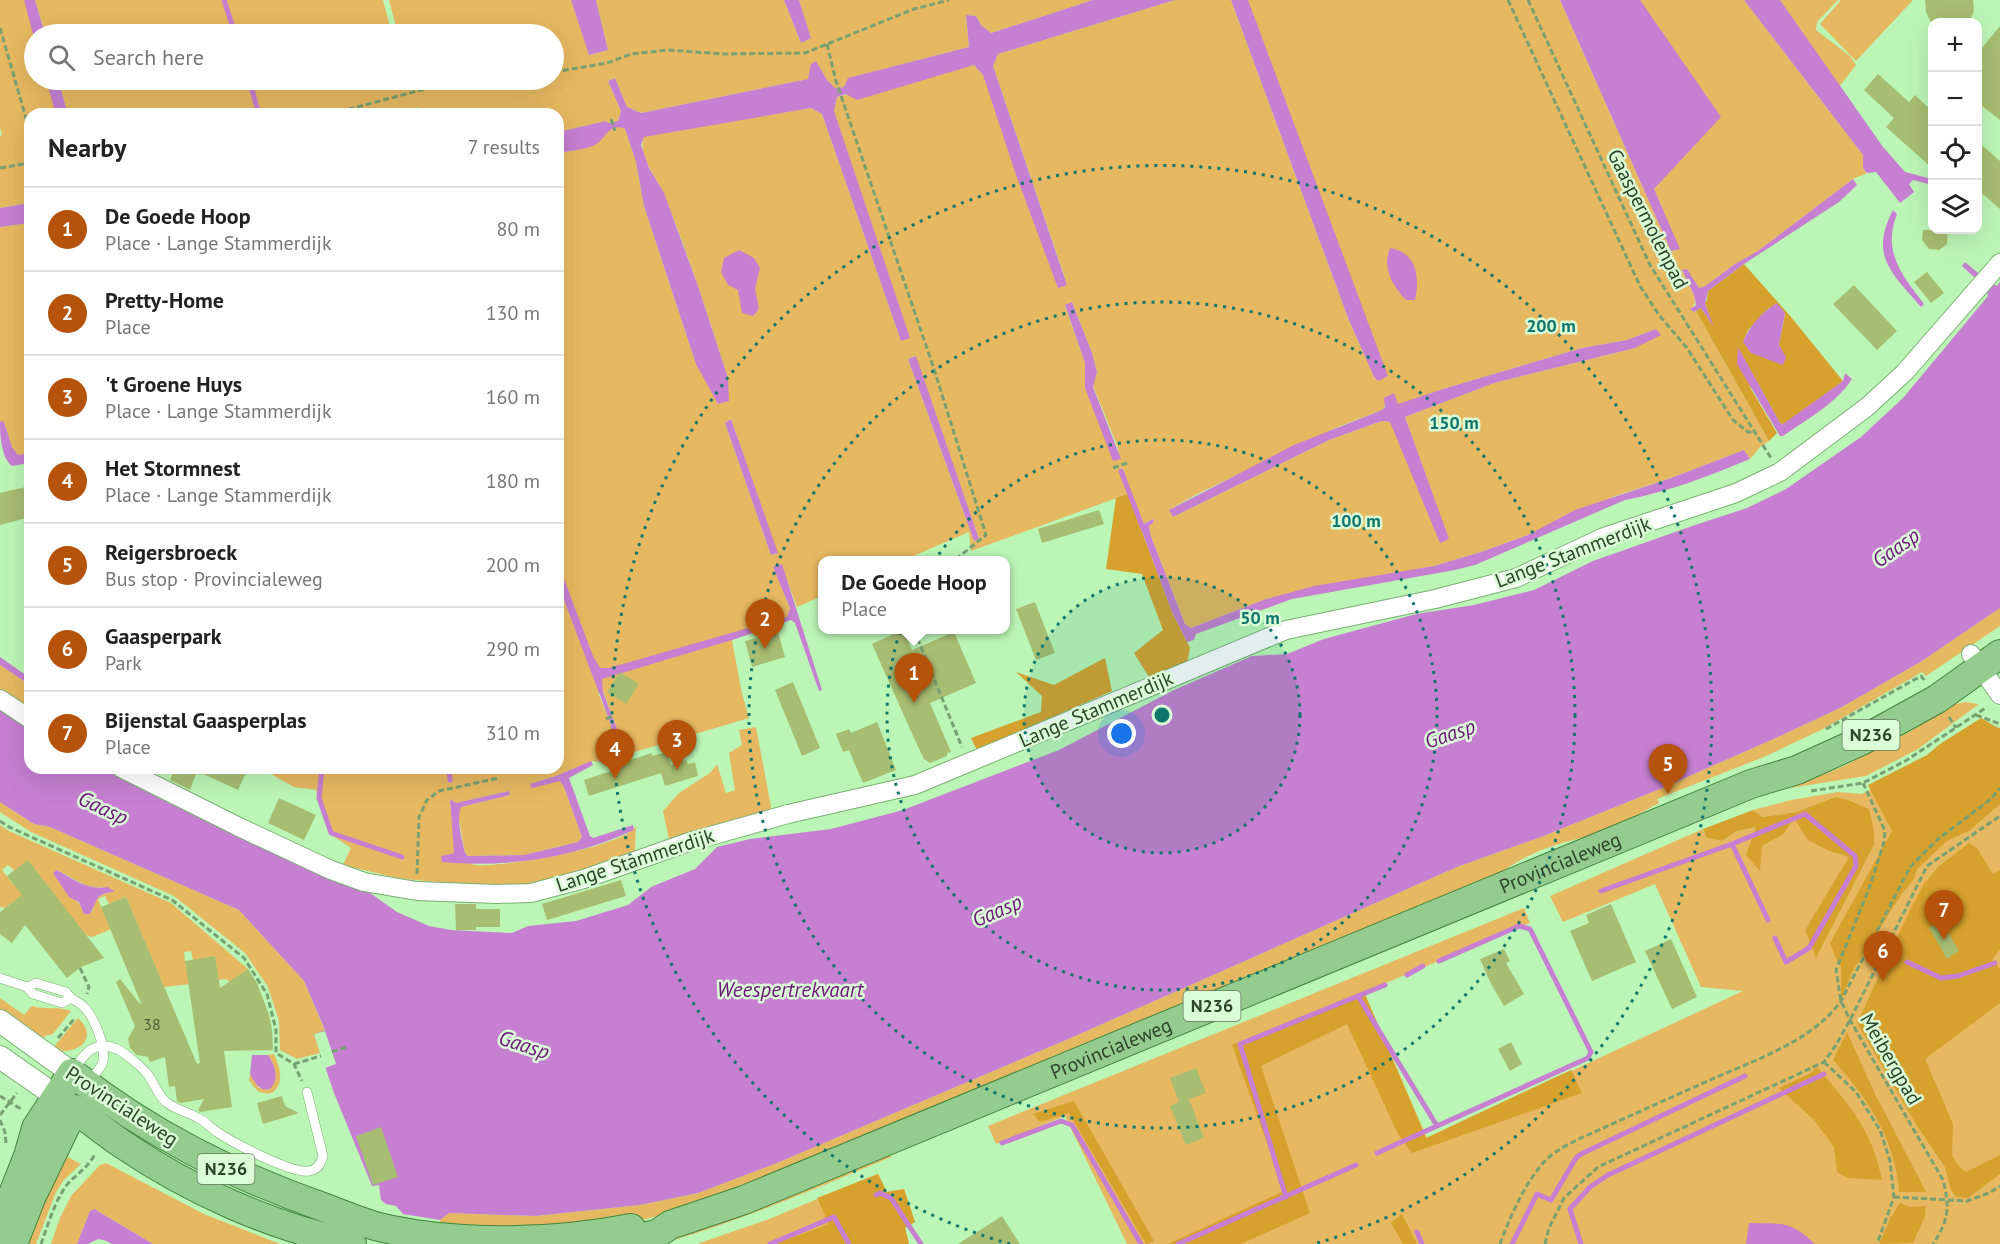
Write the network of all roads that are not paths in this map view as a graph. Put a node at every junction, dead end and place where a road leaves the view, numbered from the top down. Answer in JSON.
{"nodes":[{"id":1,"x":1995,"y":269,"type":"edge"},
{"id":2,"x":2000,"y":634,"type":"edge"},
{"id":3,"x":1984,"y":659,"type":"edge"},
{"id":4,"x":2000,"y":694,"type":"edge"},
{"id":5,"x":0,"y":699,"type":"edge"},
{"id":6,"x":24,"y":715,"type":"edge"},
{"id":7,"x":134,"y":774,"type":"edge"},
{"id":8,"x":0,"y":978,"type":"edge"},
{"id":9,"x":0,"y":1021,"type":"edge"},
{"id":10,"x":102,"y":1047,"type":"junction"},
{"id":11,"x":0,"y":1057,"type":"edge"},
{"id":12,"x":72,"y":1091,"type":"junction"},
{"id":13,"x":307,"y":1092,"type":"road end"},
{"id":14,"x":670,"y":1225,"type":"junction"},
{"id":15,"x":0,"y":1227,"type":"edge"},
{"id":16,"x":13,"y":1244,"type":"edge"},
{"id":17,"x":352,"y":1244,"type":"edge"},
{"id":18,"x":611,"y":1244,"type":"edge"}],
"edges":[{"from":1,"to":7,"type":"street","name":"Lange Stammerdijk"},
{"from":2,"to":3,"type":"main road","name":"Provincialeweg","number":"N236"},
{"from":3,"to":4,"type":"street"},
{"from":3,"to":14,"type":"main road","name":"Provincialeweg","number":"N236"},
{"from":5,"to":6,"type":"street"},
{"from":8,"to":10,"type":"lane"},
{"from":9,"to":12,"type":"street","name":"Provincialeweg"},
{"from":10,"to":12,"type":"lane"},
{"from":10,"to":12,"type":"lane"},
{"from":10,"to":13,"type":"lane"},
{"from":11,"to":12,"type":"street","name":"Provincialeweg"},
{"from":12,"to":14,"type":"main road","name":"Provincialeweg","number":"N236"},
{"from":12,"to":15,"type":"main road"},
{"from":12,"to":16,"type":"main road"},
{"from":12,"to":17,"type":"main road","name":"Provincialeweg","number":"N236"},
{"from":14,"to":18,"type":"main road","name":"Provincialeweg","number":"N236"}]}
